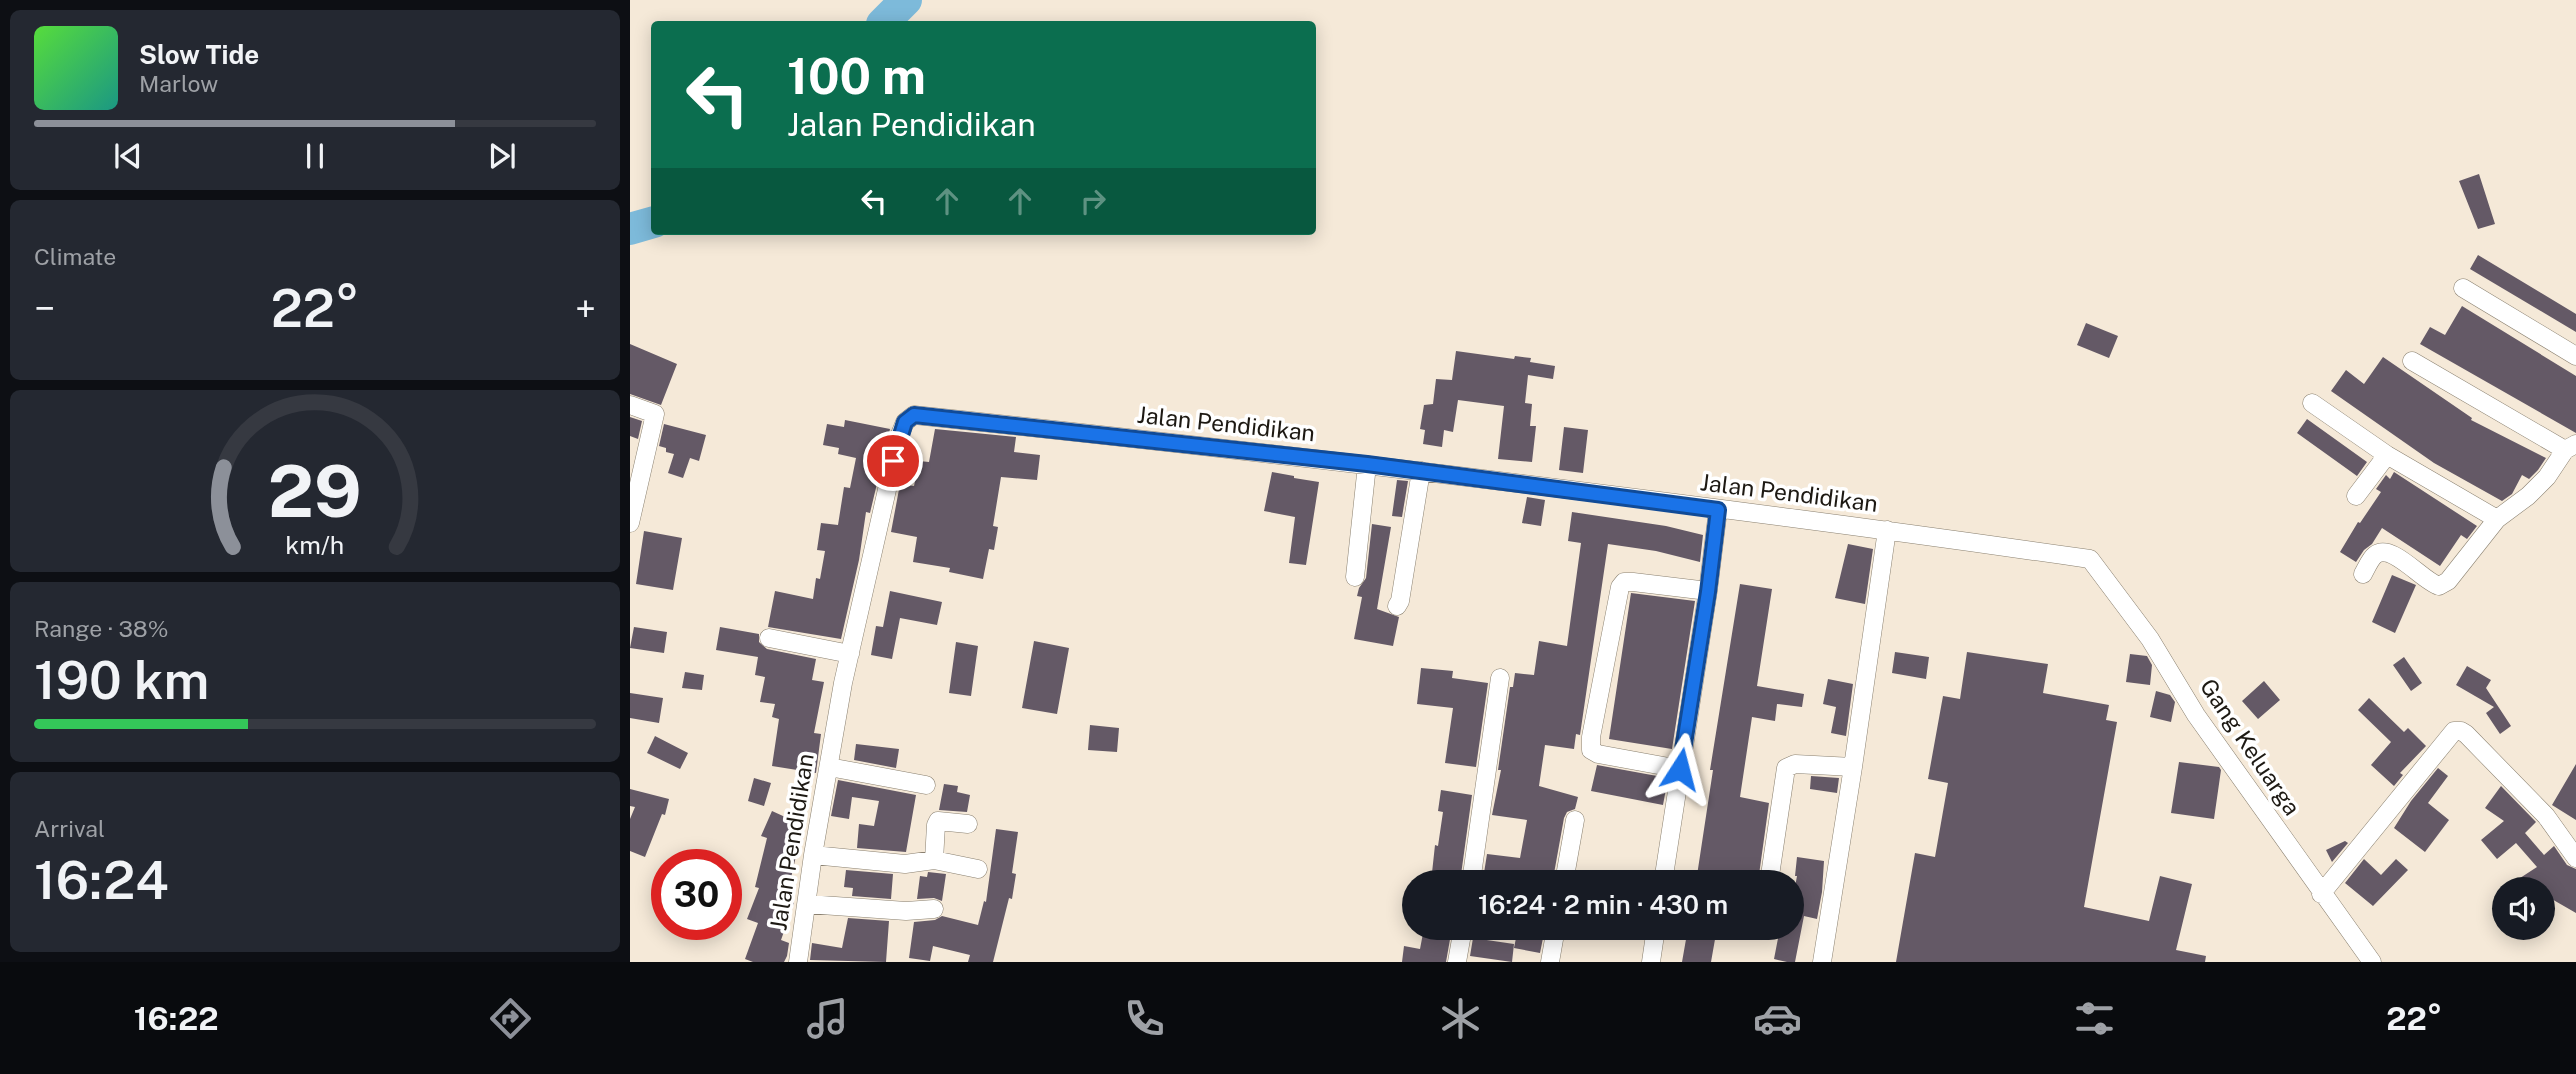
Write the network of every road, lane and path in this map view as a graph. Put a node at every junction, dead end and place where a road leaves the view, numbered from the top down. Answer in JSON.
{"nodes":[{"id":1,"x":2463,"y":288,"type":"dead end"},
{"id":2,"x":2576,"y":356,"type":"edge"},
{"id":3,"x":2412,"y":361,"type":"dead end"},
{"id":4,"x":2312,"y":404,"type":"dead end"},
{"id":5,"x":630,"y":405,"type":"edge"},
{"id":6,"x":2570,"y":447,"type":"edge"},
{"id":7,"x":2387,"y":455,"type":"junction"},
{"id":8,"x":1367,"y":464,"type":"junction"},
{"id":9,"x":1422,"y":471,"type":"junction"},
{"id":10,"x":2356,"y":496,"type":"dead end"},
{"id":11,"x":1718,"y":510,"type":"junction"},
{"id":12,"x":2497,"y":519,"type":"junction"},
{"id":13,"x":630,"y":523,"type":"edge"},
{"id":14,"x":1887,"y":530,"type":"junction"},
{"id":15,"x":2090,"y":559,"type":"joint"},
{"id":16,"x":2363,"y":575,"type":"dead end"},
{"id":17,"x":1355,"y":577,"type":"dead end"},
{"id":18,"x":1708,"y":592,"type":"junction"},
{"id":19,"x":1397,"y":606,"type":"dead end"},
{"id":20,"x":769,"y":638,"type":"dead end"},
{"id":21,"x":850,"y":654,"type":"junction"},
{"id":22,"x":1500,"y":678,"type":"dead end"},
{"id":23,"x":1853,"y":767,"type":"junction"},
{"id":24,"x":829,"y":768,"type":"junction"},
{"id":25,"x":1680,"y":769,"type":"junction"},
{"id":26,"x":926,"y":785,"type":"dead end"},
{"id":27,"x":1575,"y":820,"type":"dead end"},
{"id":28,"x":968,"y":824,"type":"dead end"},
{"id":29,"x":813,"y":855,"type":"junction"},
{"id":30,"x":2576,"y":858,"type":"edge"},
{"id":31,"x":934,"y":860,"type":"junction"},
{"id":32,"x":978,"y":869,"type":"dead end"},
{"id":33,"x":1473,"y":870,"type":"edge"},
{"id":34,"x":1566,"y":870,"type":"edge"},
{"id":35,"x":1665,"y":870,"type":"edge"},
{"id":36,"x":1771,"y":870,"type":"edge"},
{"id":37,"x":2321,"y":894,"type":"junction"},
{"id":38,"x":807,"y":904,"type":"junction"},
{"id":39,"x":934,"y":909,"type":"dead end"},
{"id":40,"x":1461,"y":940,"type":"edge"},
{"id":41,"x":1554,"y":940,"type":"edge"},
{"id":42,"x":1654,"y":940,"type":"edge"},
{"id":43,"x":798,"y":962,"type":"edge"},
{"id":44,"x":1457,"y":962,"type":"edge"},
{"id":45,"x":1550,"y":962,"type":"edge"},
{"id":46,"x":1651,"y":962,"type":"edge"},
{"id":47,"x":1822,"y":962,"type":"edge"},
{"id":48,"x":2372,"y":962,"type":"edge"}],
"edges":[{"from":1,"to":2,"type":"street"},
{"from":3,"to":6,"type":"street"},
{"from":4,"to":7,"type":"street"},
{"from":5,"to":13,"type":"street"},
{"from":6,"to":12,"type":"street"},
{"from":7,"to":10,"type":"street"},
{"from":7,"to":12,"type":"street"},
{"from":8,"to":9,"type":"street","name":"Jalan Pendidikan"},
{"from":8,"to":17,"type":"street"},
{"from":8,"to":21,"type":"street","name":"Jalan Pendidikan"},
{"from":9,"to":11,"type":"street","name":"Jalan Pendidikan"},
{"from":9,"to":19,"type":"street"},
{"from":11,"to":14,"type":"street","name":"Jalan Pendidikan"},
{"from":11,"to":18,"type":"street"},
{"from":12,"to":16,"type":"street"},
{"from":14,"to":15,"type":"street","name":"Jalan Pendidikan"},
{"from":14,"to":23,"type":"street"},
{"from":15,"to":37,"type":"street","name":"Gang Keluarga"},
{"from":18,"to":25,"type":"street"},
{"from":18,"to":25,"type":"street"},
{"from":20,"to":21,"type":"street"},
{"from":21,"to":24,"type":"street","name":"Jalan Pendidikan"},
{"from":22,"to":33,"type":"street"},
{"from":23,"to":36,"type":"street"},
{"from":23,"to":47,"type":"street"},
{"from":24,"to":26,"type":"street"},
{"from":24,"to":29,"type":"street","name":"Jalan Pendidikan"},
{"from":25,"to":35,"type":"street"},
{"from":27,"to":34,"type":"street"},
{"from":28,"to":31,"type":"street"},
{"from":29,"to":31,"type":"street"},
{"from":29,"to":38,"type":"street","name":"Jalan Pendidikan"},
{"from":30,"to":37,"type":"street"},
{"from":31,"to":32,"type":"street"},
{"from":37,"to":48,"type":"street","name":"Gang Keluarga"},
{"from":38,"to":39,"type":"street"},
{"from":38,"to":43,"type":"street","name":"Jalan Pendidikan"},
{"from":40,"to":44,"type":"street"},
{"from":41,"to":45,"type":"street"},
{"from":42,"to":46,"type":"street"}]}
